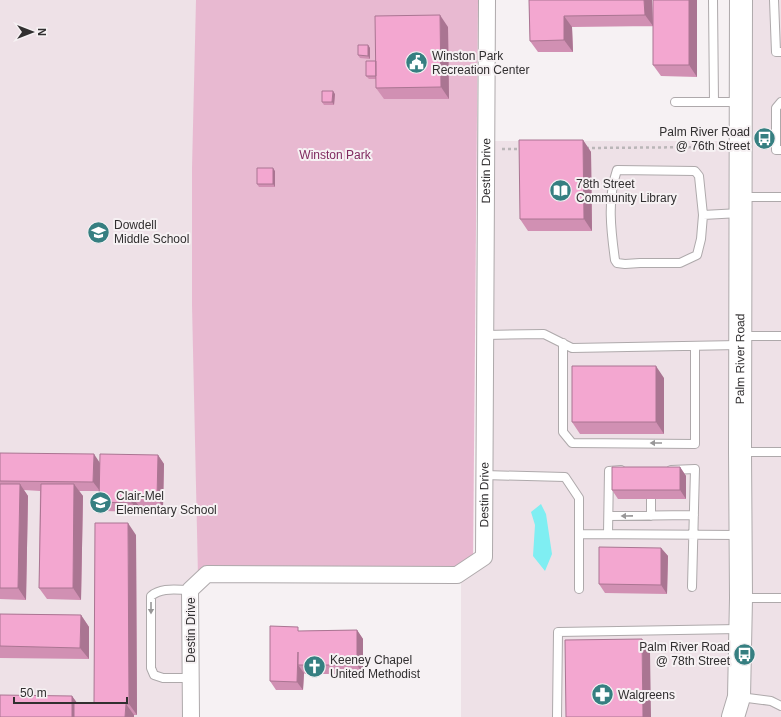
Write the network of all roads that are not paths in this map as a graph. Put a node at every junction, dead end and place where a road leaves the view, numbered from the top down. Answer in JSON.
{"nodes":[{"id":1,"x":487,"y":0,"type":"edge"},
{"id":2,"x":713,"y":0,"type":"edge"},
{"id":3,"x":741,"y":0,"type":"edge"},
{"id":4,"x":774,"y":0,"type":"edge"},
{"id":5,"x":781,"y":52,"type":"edge"},
{"id":6,"x":674,"y":102,"type":"dead end"},
{"id":7,"x":714,"y":102,"type":"junction"},
{"id":8,"x":741,"y":102,"type":"junction"},
{"id":9,"x":781,"y":102,"type":"edge"},
{"id":10,"x":779,"y":150,"type":"edge"},
{"id":11,"x":781,"y":197,"type":"edge"},
{"id":12,"x":740,"y":205,"type":"junction"},
{"id":13,"x":703,"y":215,"type":"junction"},
{"id":14,"x":485,"y":335,"type":"junction"},
{"id":15,"x":781,"y":336,"type":"edge"},
{"id":16,"x":740,"y":341,"type":"junction"},
{"id":17,"x":563,"y":343,"type":"junction"},
{"id":18,"x":695,"y":346,"type":"junction"},
{"id":19,"x":740,"y":452,"type":"junction"},
{"id":20,"x":781,"y":452,"type":"edge"},
{"id":21,"x":630,"y":470,"type":"edge"},
{"id":22,"x":666,"y":470,"type":"edge"},
{"id":23,"x":484,"y":475,"type":"junction"},
{"id":24,"x":652,"y":499,"type":"edge"},
{"id":25,"x":694,"y":515,"type":"junction"},
{"id":26,"x":609,"y":516,"type":"junction"},
{"id":27,"x":652,"y":516,"type":"junction"},
{"id":28,"x":579,"y":534,"type":"junction"},
{"id":29,"x":608,"y":534,"type":"junction"},
{"id":30,"x":694,"y":534,"type":"junction"},
{"id":31,"x":740,"y":535,"type":"junction"},
{"id":32,"x":692,"y":587,"type":"dead end"},
{"id":33,"x":578,"y":589,"type":"dead end"},
{"id":34,"x":190,"y":590,"type":"junction"},
{"id":35,"x":741,"y":598,"type":"junction"},
{"id":36,"x":781,"y":598,"type":"edge"},
{"id":37,"x":740,"y":629,"type":"junction"},
{"id":38,"x":191,"y":678,"type":"junction"},
{"id":39,"x":781,"y":706,"type":"edge"},
{"id":40,"x":736,"y":707,"type":"edge"},
{"id":41,"x":191,"y":717,"type":"edge"},
{"id":42,"x":557,"y":717,"type":"edge"}],
"edges":[{"from":1,"to":14,"type":"street","name":"Destin Drive"},
{"from":2,"to":7,"type":"lane"},
{"from":3,"to":8,"type":"street","name":"Palm River Road"},
{"from":4,"to":5,"type":"lane"},
{"from":6,"to":7,"type":"lane"},
{"from":7,"to":8,"type":"lane"},
{"from":8,"to":12,"type":"street","name":"Palm River Road"},
{"from":9,"to":10,"type":"lane"},
{"from":11,"to":12,"type":"lane"},
{"from":12,"to":13,"type":"lane"},
{"from":12,"to":16,"type":"street","name":"Palm River Road"},
{"from":13,"to":13,"type":"lane"},
{"from":14,"to":17,"type":"lane"},
{"from":14,"to":23,"type":"street","name":"Destin Drive"},
{"from":15,"to":16,"type":"lane"},
{"from":16,"to":18,"type":"lane"},
{"from":16,"to":19,"type":"street","name":"Palm River Road"},
{"from":17,"to":18,"type":"lane"},
{"from":18,"to":17,"type":"lane","one_way":true},
{"from":19,"to":20,"type":"lane"},
{"from":19,"to":31,"type":"street","name":"Palm River Road"},
{"from":21,"to":26,"type":"lane"},
{"from":22,"to":25,"type":"lane"},
{"from":23,"to":28,"type":"lane"},
{"from":23,"to":34,"type":"street","name":"Destin Drive"},
{"from":24,"to":27,"type":"lane"},
{"from":25,"to":27,"type":"lane"},
{"from":25,"to":30,"type":"lane"},
{"from":27,"to":26,"type":"lane","one_way":true},
{"from":26,"to":29,"type":"lane"},
{"from":28,"to":29,"type":"lane"},
{"from":28,"to":33,"type":"lane"},
{"from":29,"to":30,"type":"lane"},
{"from":30,"to":31,"type":"lane"},
{"from":30,"to":32,"type":"lane"},
{"from":31,"to":35,"type":"street","name":"Palm River Road"},
{"from":34,"to":38,"type":"street","name":"Destin Drive"},
{"from":34,"to":38,"type":"lane","one_way":true},
{"from":35,"to":36,"type":"lane"},
{"from":35,"to":37,"type":"street","name":"Palm River Road"},
{"from":37,"to":40,"type":"street","name":"Palm River Road"},
{"from":37,"to":42,"type":"lane"},
{"from":38,"to":41,"type":"street","name":"Destin Drive"},
{"from":39,"to":40,"type":"lane"}]}
